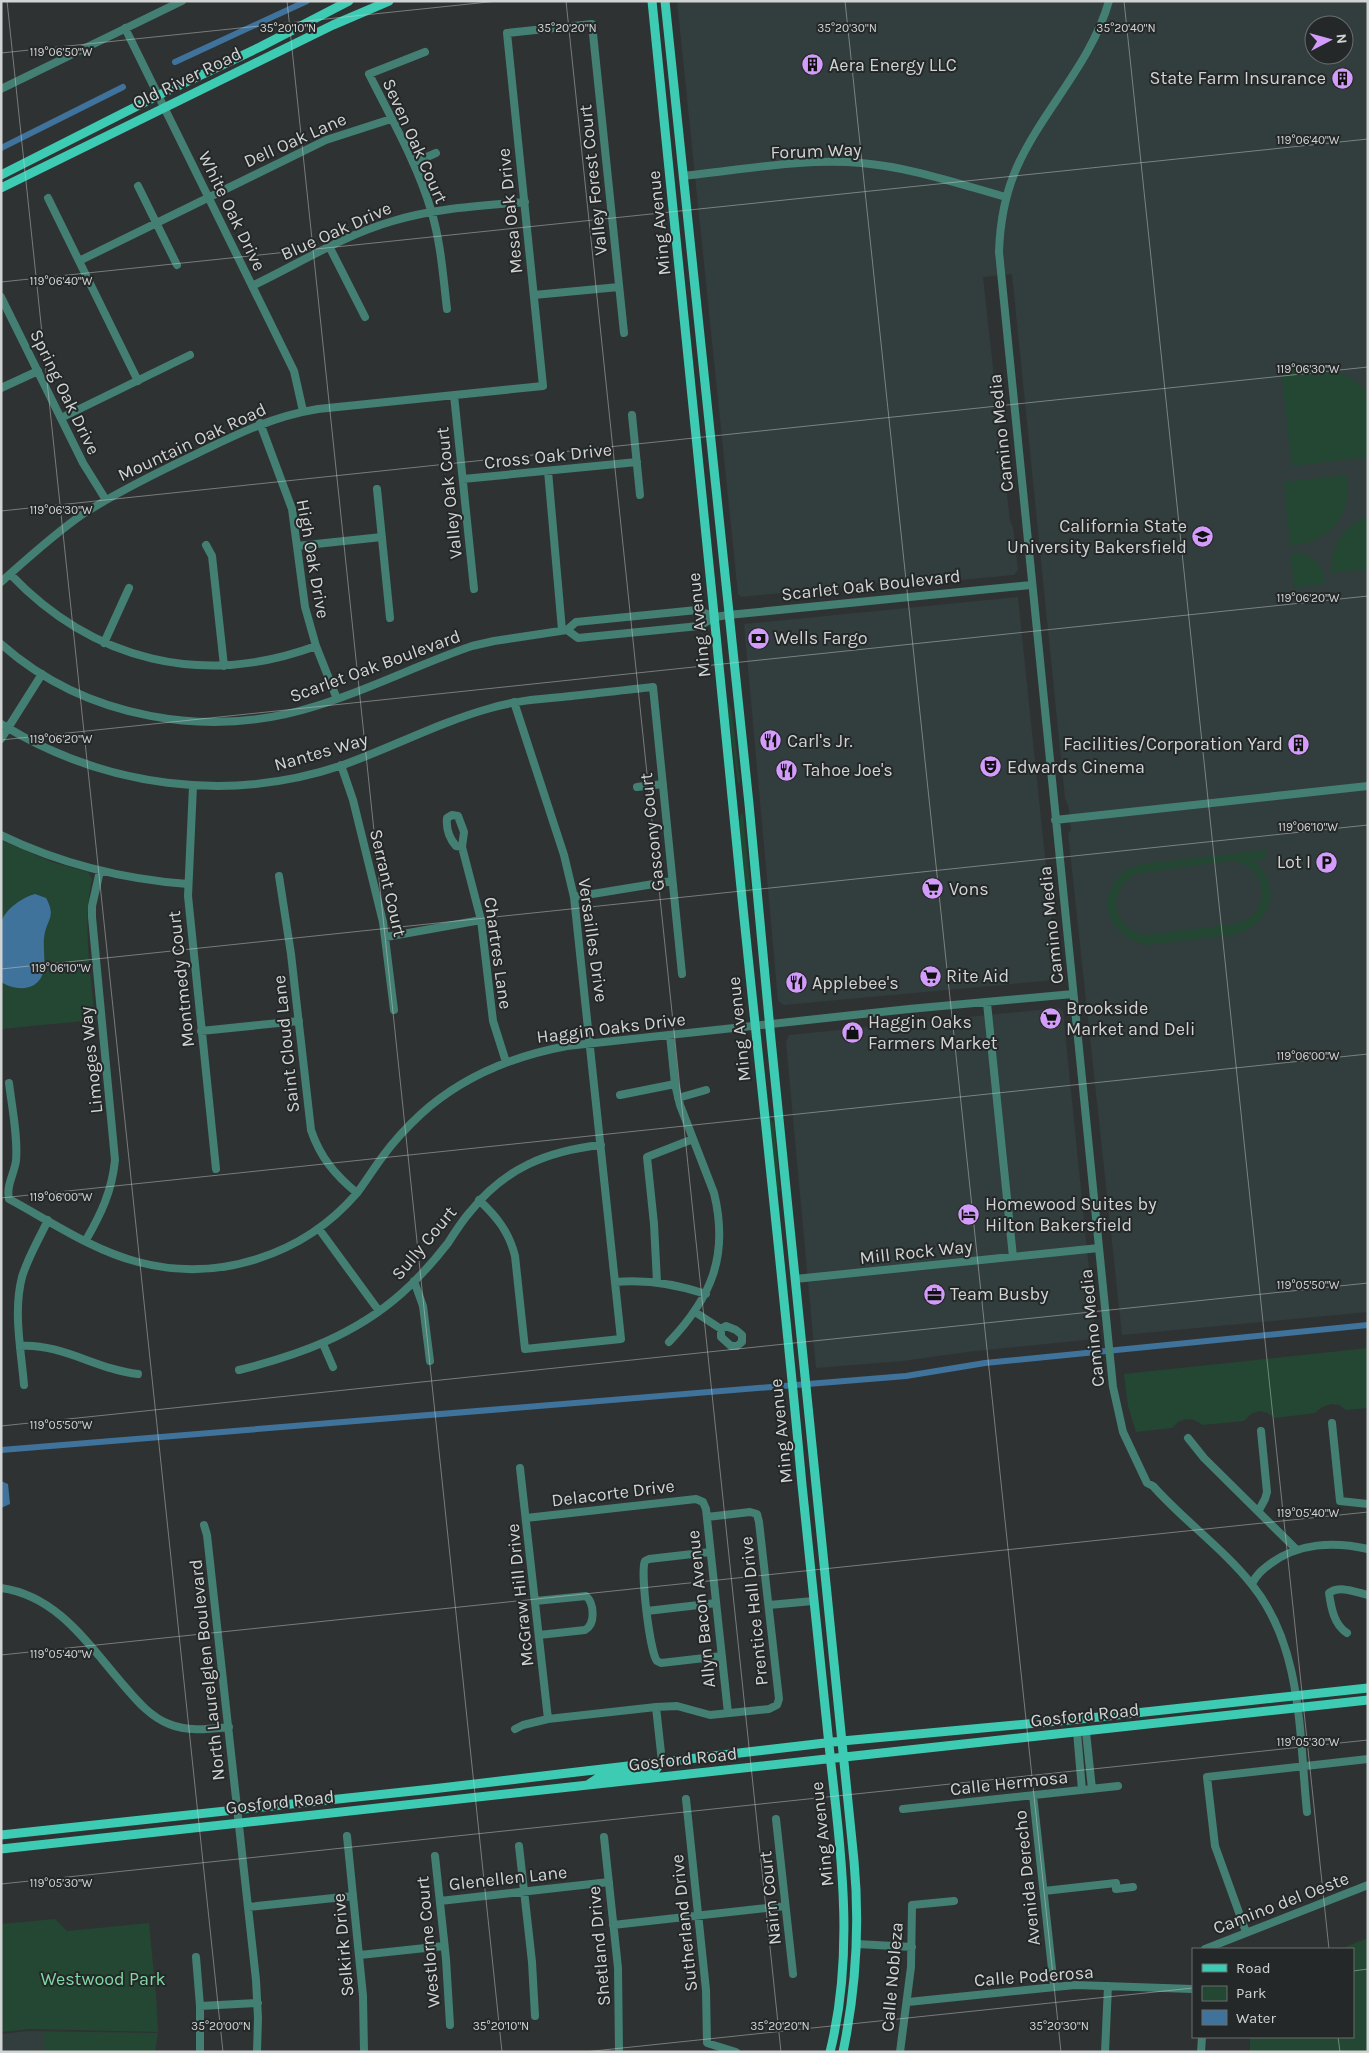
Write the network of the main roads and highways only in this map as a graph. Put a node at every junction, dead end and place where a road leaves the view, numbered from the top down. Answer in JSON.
{"nodes":[{"id":1,"x":349,"y":1,"type":"edge"},
{"id":2,"x":389,"y":1,"type":"edge"},
{"id":3,"x":652,"y":1,"type":"edge"},
{"id":4,"x":665,"y":1,"type":"edge"},
{"id":5,"x":1,"y":175,"type":"edge"},
{"id":6,"x":1,"y":188,"type":"edge"},
{"id":7,"x":776,"y":1226,"type":"junction"},
{"id":8,"x":795,"y":1279,"type":"junction"},
{"id":9,"x":1368,"y":1688,"type":"edge"},
{"id":10,"x":1368,"y":1700,"type":"edge"},
{"id":11,"x":842,"y":1741,"type":"junction"},
{"id":12,"x":829,"y":1742,"type":"junction"},
{"id":13,"x":844,"y":1758,"type":"junction"},
{"id":14,"x":831,"y":1759,"type":"junction"},
{"id":15,"x":662,"y":1762,"type":"junction"},
{"id":16,"x":586,"y":1786,"type":"junction"},
{"id":17,"x":1,"y":1835,"type":"edge"},
{"id":18,"x":1,"y":1848,"type":"edge"},
{"id":19,"x":830,"y":2052,"type":"edge"},
{"id":20,"x":843,"y":2052,"type":"edge"}],
"edges":[{"from":1,"to":5,"type":"main road","name":"Old River Road"},
{"from":2,"to":6,"type":"main road","name":"Old River Road"},
{"from":3,"to":7,"type":"main road","name":"Ming Avenue"},
{"from":4,"to":8,"type":"main road","name":"Ming Avenue"},
{"from":7,"to":8,"type":"main road"},
{"from":7,"to":12,"type":"main road","name":"Ming Avenue"},
{"from":8,"to":11,"type":"main road","name":"Ming Avenue"},
{"from":9,"to":11,"type":"main road","name":"Gosford Road"},
{"from":10,"to":13,"type":"main road","name":"Gosford Road"},
{"from":11,"to":12,"type":"main road","name":"Gosford Road"},
{"from":11,"to":13,"type":"main road","name":"Ming Avenue"},
{"from":12,"to":14,"type":"main road","name":"Ming Avenue"},
{"from":12,"to":15,"type":"main road","name":"Gosford Road"},
{"from":13,"to":14,"type":"main road","name":"Gosford Road"},
{"from":13,"to":20,"type":"main road","name":"Ming Avenue"},
{"from":14,"to":16,"type":"main road","name":"Gosford Road"},
{"from":14,"to":19,"type":"main road","name":"Ming Avenue"},
{"from":15,"to":16,"type":"main road"},
{"from":15,"to":17,"type":"main road","name":"Gosford Road"},
{"from":16,"to":18,"type":"main road","name":"Gosford Road"}]}
